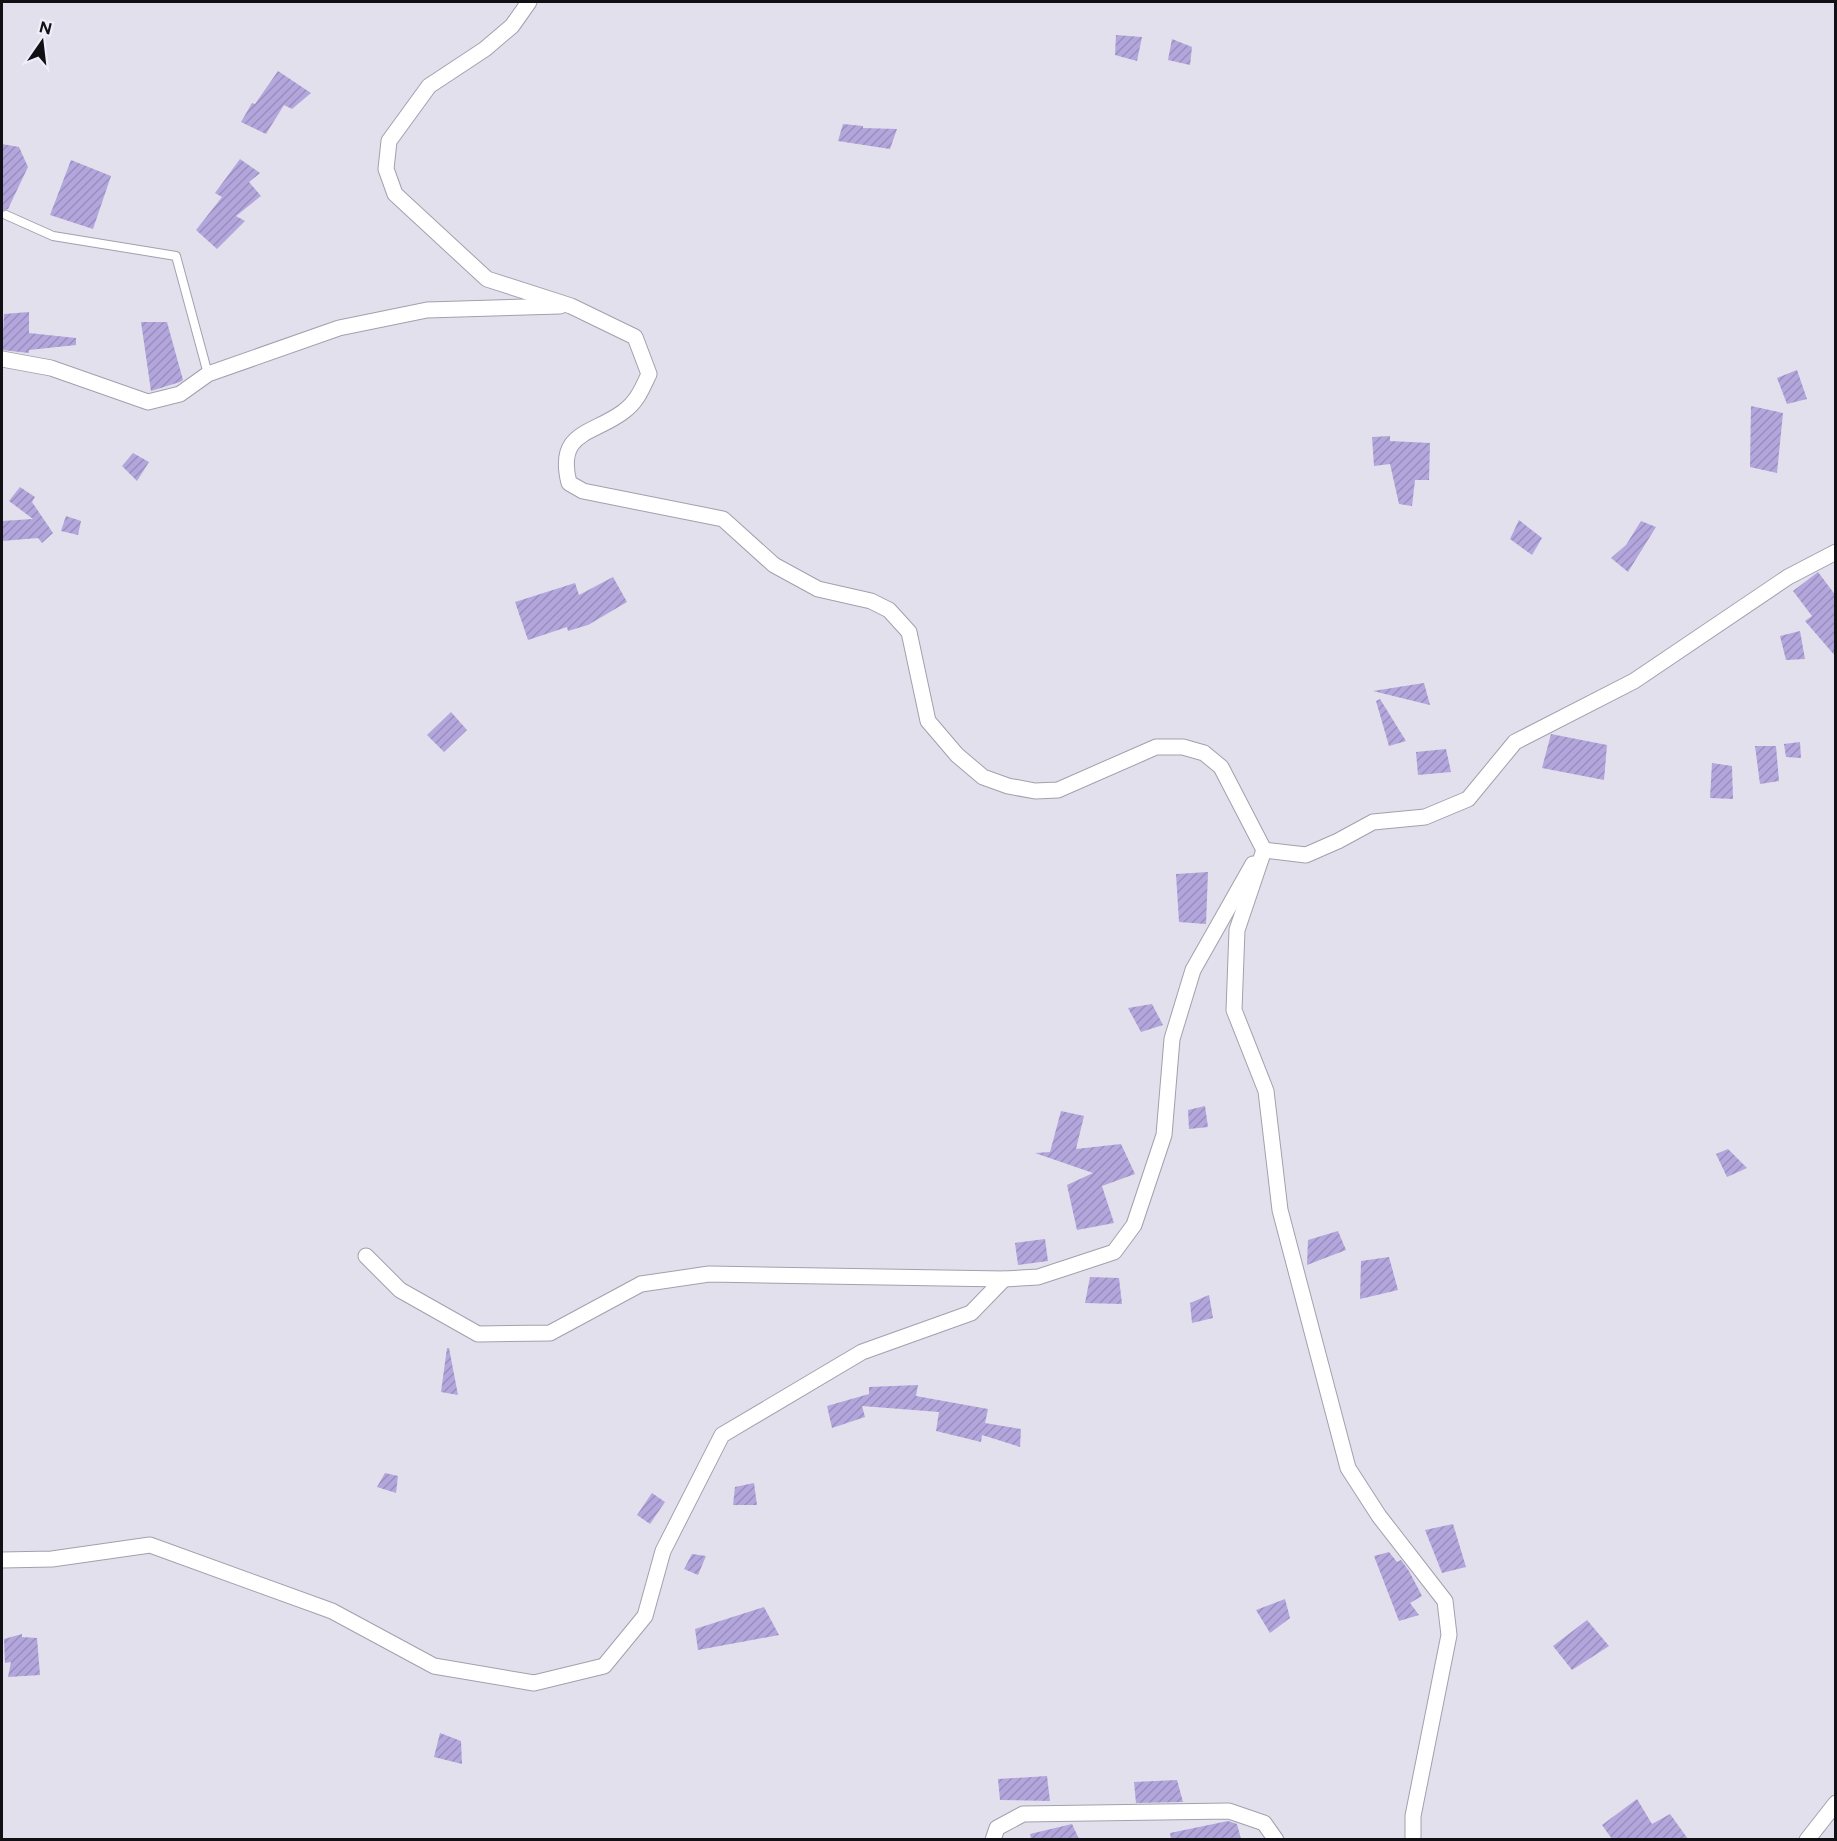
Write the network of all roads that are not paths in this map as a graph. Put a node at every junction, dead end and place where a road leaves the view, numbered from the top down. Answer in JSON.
{"nodes":[{"id":1,"x":529,"y":2,"type":"edge"},
{"id":2,"x":6,"y":215,"type":"dead end"},
{"id":3,"x":570,"y":306,"type":"junction"},
{"id":4,"x":2,"y":359,"type":"edge"},
{"id":5,"x":208,"y":374,"type":"junction"},
{"id":6,"x":1836,"y":552,"type":"edge"},
{"id":7,"x":1264,"y":850,"type":"junction"},
{"id":8,"x":366,"y":1256,"type":"dead end"},
{"id":9,"x":1004,"y":1279,"type":"junction"},
{"id":10,"x":2,"y":1560,"type":"edge"},
{"id":11,"x":1836,"y":1803,"type":"edge"},
{"id":12,"x":993,"y":1839,"type":"edge"},
{"id":13,"x":1276,"y":1839,"type":"edge"},
{"id":14,"x":1413,"y":1839,"type":"edge"},
{"id":15,"x":1807,"y":1839,"type":"edge"}],
"edges":[{"from":1,"to":3,"type":"street"},
{"from":2,"to":5,"type":"lane"},
{"from":3,"to":5,"type":"street"},
{"from":3,"to":7,"type":"street"},
{"from":4,"to":5,"type":"street"},
{"from":6,"to":7,"type":"street"},
{"from":7,"to":9,"type":"street"},
{"from":7,"to":14,"type":"street"},
{"from":8,"to":9,"type":"street"},
{"from":9,"to":10,"type":"street"},
{"from":11,"to":15,"type":"street"},
{"from":12,"to":13,"type":"street"}]}
